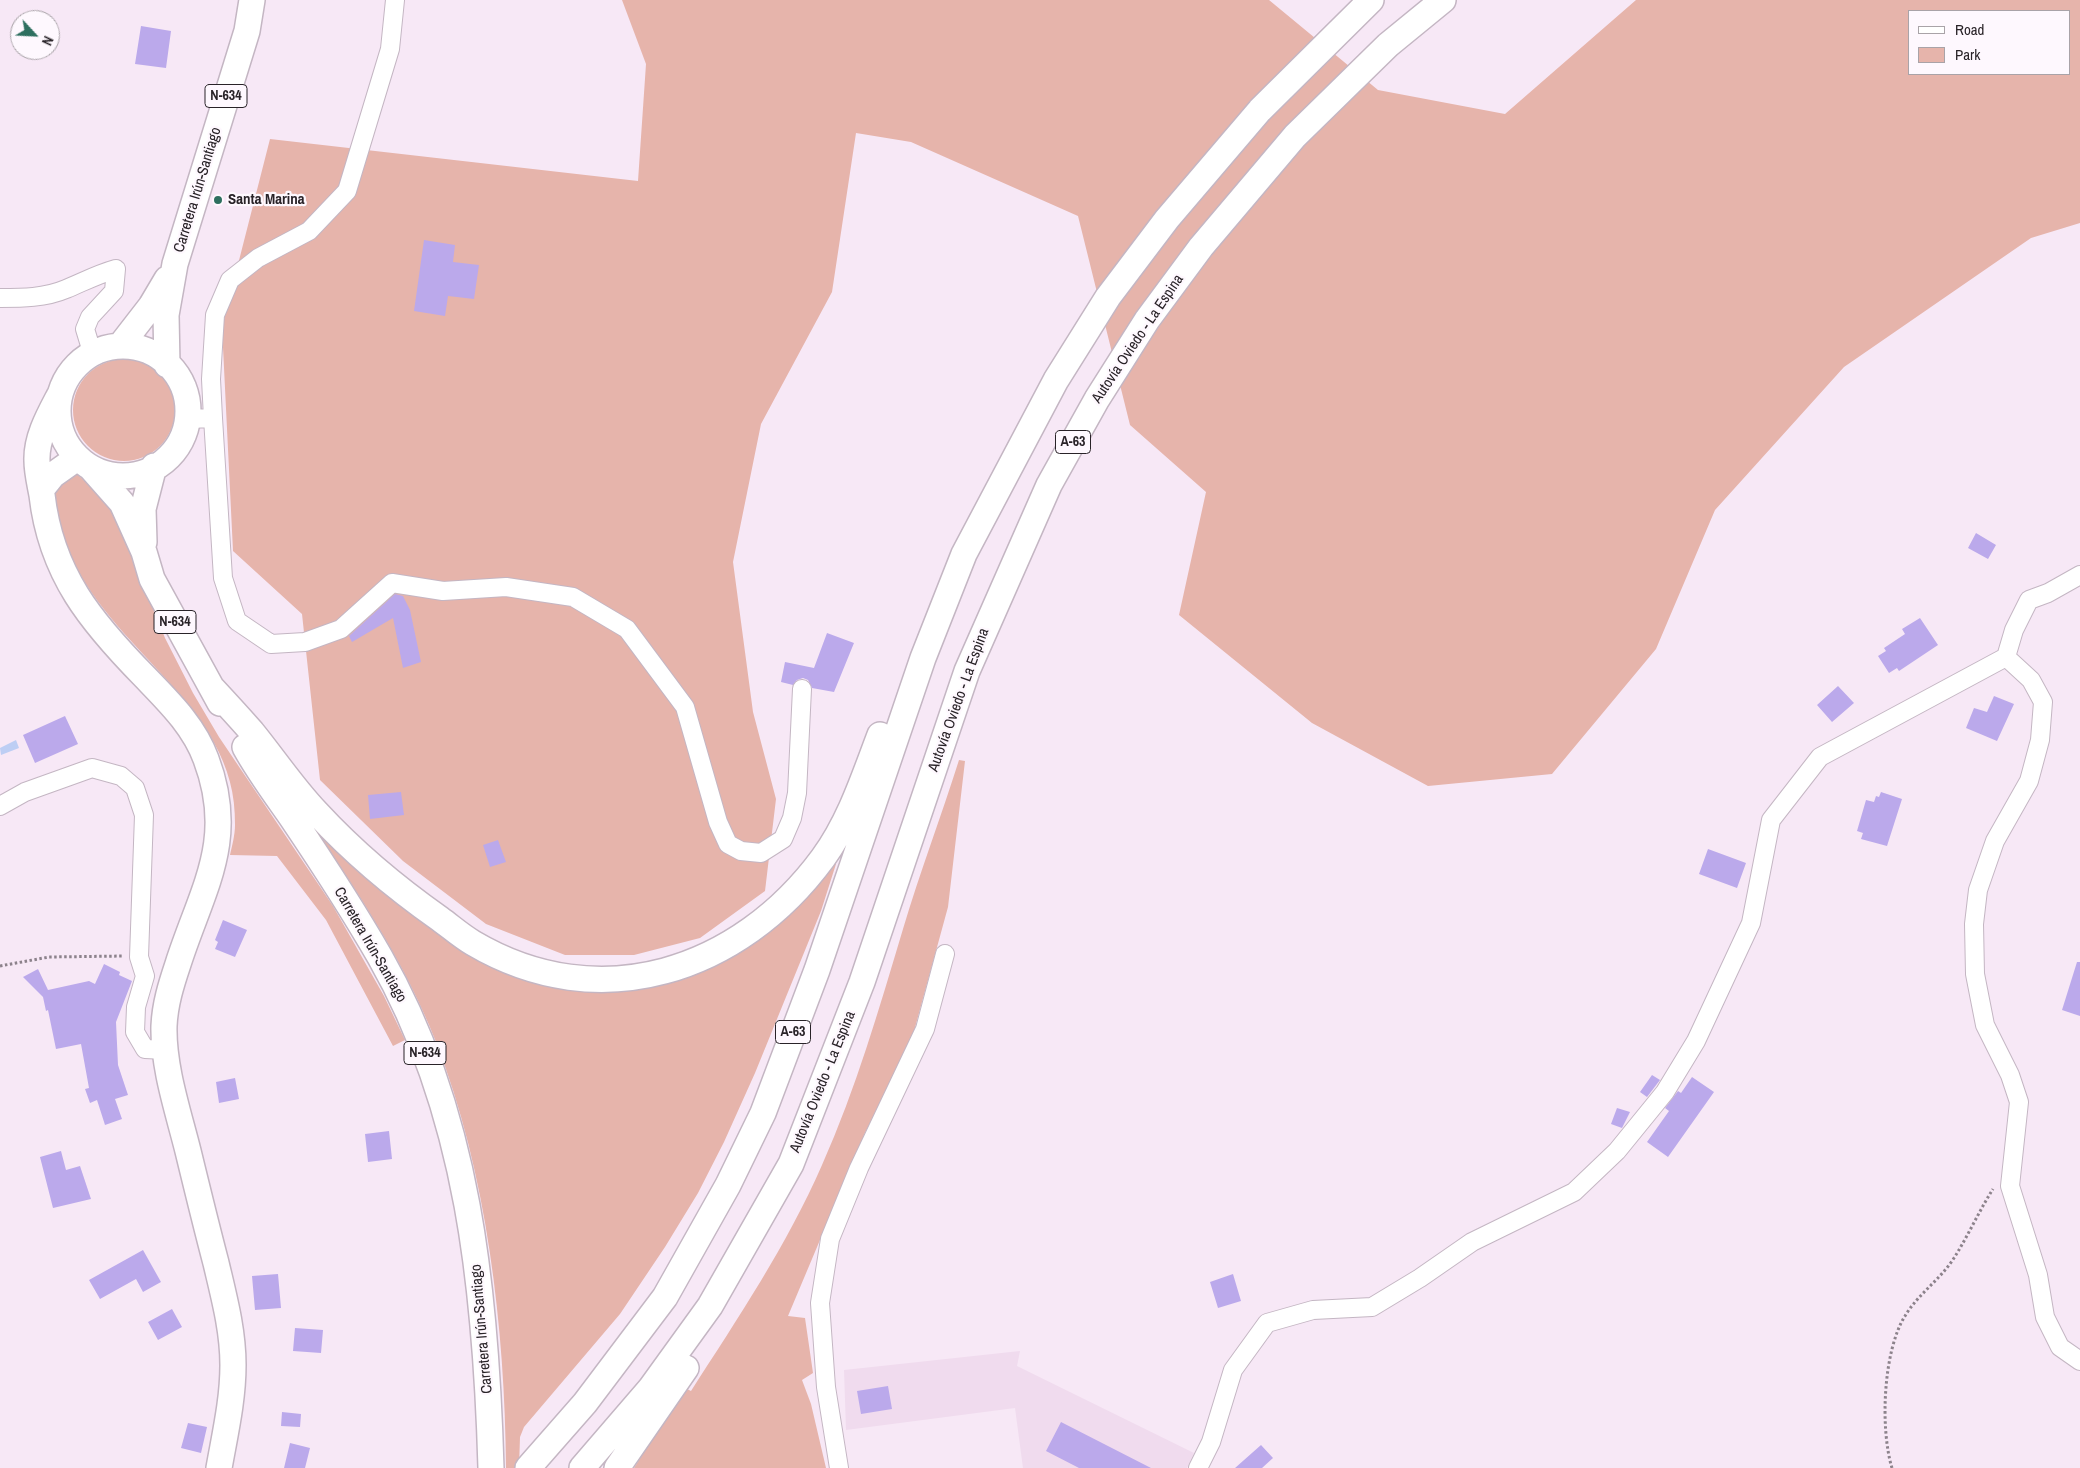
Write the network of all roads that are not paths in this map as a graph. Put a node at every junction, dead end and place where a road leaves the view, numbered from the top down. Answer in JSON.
{"nodes":[{"id":1,"x":252,"y":0,"type":"edge"},
{"id":2,"x":395,"y":0,"type":"edge"},
{"id":3,"x":1371,"y":0,"type":"edge"},
{"id":4,"x":1443,"y":0,"type":"edge"},
{"id":5,"x":175,"y":264,"type":"junction"},
{"id":6,"x":0,"y":290,"type":"edge"},
{"id":7,"x":0,"y":298,"type":"edge"},
{"id":8,"x":26,"y":298,"type":"junction"},
{"id":9,"x":120,"y":346,"type":"junction"},
{"id":10,"x":92,"y":352,"type":"junction"},
{"id":11,"x":167,"y":365,"type":"junction"},
{"id":12,"x":59,"y":396,"type":"junction"},
{"id":13,"x":213,"y":418,"type":"junction"},
{"id":14,"x":189,"y":419,"type":"junction"},
{"id":15,"x":84,"y":463,"type":"junction"},
{"id":16,"x":154,"y":466,"type":"junction"},
{"id":17,"x":41,"y":490,"type":"junction"},
{"id":18,"x":144,"y":552,"type":"junction"},
{"id":19,"x":964,"y":554,"type":"junction"},
{"id":20,"x":2080,"y":575,"type":"edge"},
{"id":21,"x":2006,"y":657,"type":"junction"},
{"id":22,"x":212,"y":689,"type":"junction"},
{"id":23,"x":802,"y":689,"type":"dead end"},
{"id":24,"x":0,"y":806,"type":"edge"},
{"id":25,"x":945,"y":954,"type":"dead end"},
{"id":26,"x":862,"y":982,"type":"junction"},
{"id":27,"x":166,"y":1050,"type":"junction"},
{"id":28,"x":2080,"y":1361,"type":"edge"},
{"id":29,"x":530,"y":1465,"type":"edge"},
{"id":30,"x":219,"y":1468,"type":"edge"},
{"id":31,"x":491,"y":1468,"type":"edge"},
{"id":32,"x":582,"y":1468,"type":"edge"},
{"id":33,"x":617,"y":1468,"type":"edge"},
{"id":34,"x":839,"y":1468,"type":"edge"},
{"id":35,"x":1198,"y":1468,"type":"edge"}],
"edges":[{"from":1,"to":5,"type":"highway","name":"Carretera Irún-Santiago","number":"N-634"},
{"from":2,"to":13,"type":"street"},
{"from":3,"to":19,"type":"highway","number":"A-63"},
{"from":4,"to":26,"type":"highway","name":"Autovía Oviedo - La Espina","number":"A-63"},
{"from":5,"to":9,"type":"highway","name":"Carretera Irún-Santiago","number":"N-634"},
{"from":5,"to":11,"type":"highway","name":"Carretera Irún-Santiago","number":"N-634"},
{"from":6,"to":8,"type":"street"},
{"from":7,"to":8,"type":"street"},
{"from":8,"to":10,"type":"street"},
{"from":9,"to":10,"type":"highway","number":"N-634"},
{"from":9,"to":11,"type":"highway","number":"N-634"},
{"from":10,"to":12,"type":"highway","number":"N-634"},
{"from":11,"to":14,"type":"highway","number":"N-634"},
{"from":12,"to":15,"type":"highway","number":"N-634"},
{"from":12,"to":17,"type":"highway"},
{"from":13,"to":14,"type":"street"},
{"from":13,"to":23,"type":"street"},
{"from":14,"to":16,"type":"highway","number":"N-634"},
{"from":15,"to":16,"type":"highway","number":"N-634"},
{"from":15,"to":17,"type":"highway"},
{"from":15,"to":18,"type":"highway","name":"Carretera Irún-Santiago","number":"N-634"},
{"from":16,"to":18,"type":"highway","name":"Carretera Irún-Santiago","number":"N-634"},
{"from":17,"to":27,"type":"highway"},
{"from":18,"to":22,"type":"highway","name":"Carretera Irún-Santiago","number":"N-634"},
{"from":19,"to":22,"type":"highway"},
{"from":19,"to":29,"type":"highway","number":"A-63"},
{"from":20,"to":21,"type":"street"},
{"from":21,"to":28,"type":"street"},
{"from":21,"to":35,"type":"street"},
{"from":22,"to":31,"type":"highway","name":"Carretera Irún-Santiago","number":"N-634"},
{"from":24,"to":27,"type":"street"},
{"from":25,"to":34,"type":"street"},
{"from":26,"to":32,"type":"highway","name":"Autovía Oviedo - La Espina","number":"A-63"},
{"from":26,"to":33,"type":"highway"},
{"from":27,"to":30,"type":"highway"}]}
